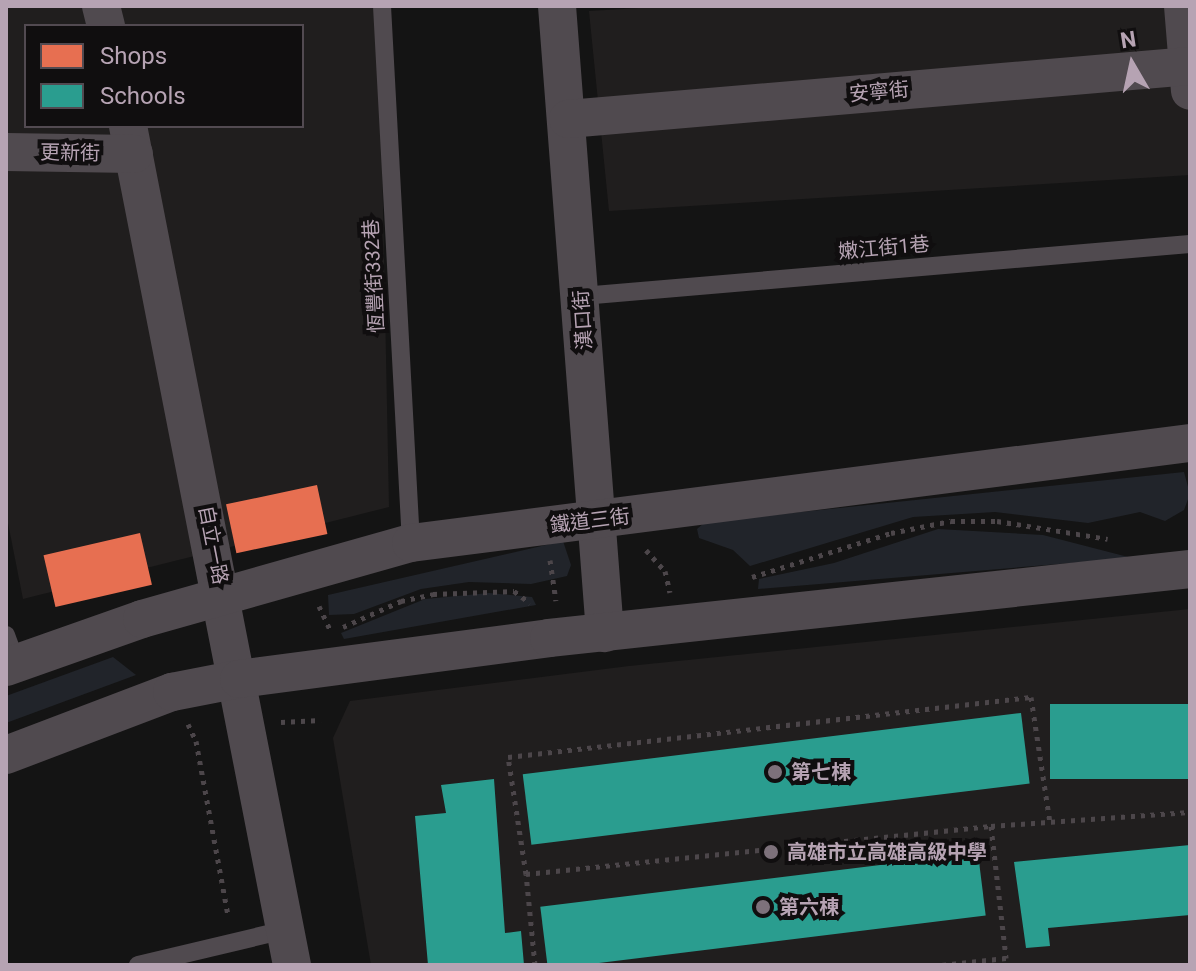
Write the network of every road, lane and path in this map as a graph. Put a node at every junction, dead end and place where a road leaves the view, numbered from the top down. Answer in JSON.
{"nodes":[{"id":1,"x":382,"y":6,"type":"edge"},
{"id":2,"x":557,"y":6,"type":"edge"},
{"id":3,"x":1183,"y":6,"type":"edge"},
{"id":4,"x":1189,"y":75,"type":"edge"},
{"id":5,"x":568,"y":119,"type":"junction"},
{"id":6,"x":131,"y":140,"type":"edge"},
{"id":7,"x":6,"y":152,"type":"edge"},
{"id":8,"x":1190,"y":244,"type":"edge"},
{"id":9,"x":582,"y":296,"type":"junction"},
{"id":10,"x":1190,"y":443,"type":"edge"},
{"id":11,"x":593,"y":521,"type":"junction"},
{"id":12,"x":1122,"y":541,"type":"dead end"},
{"id":13,"x":411,"y":543,"type":"junction"},
{"id":14,"x":639,"y":544,"type":"dead end"},
{"id":15,"x":550,"y":557,"type":"dead end"},
{"id":16,"x":1190,"y":569,"type":"edge"},
{"id":17,"x":742,"y":580,"type":"dead end"},
{"id":18,"x":223,"y":595,"type":"junction"},
{"id":19,"x":315,"y":598,"type":"dead end"},
{"id":20,"x":673,"y":602,"type":"dead end"},
{"id":21,"x":535,"y":607,"type":"dead end"},
{"id":22,"x":546,"y":615,"type":"dead end"},
{"id":23,"x":605,"y":633,"type":"junction"},
{"id":24,"x":9,"y":655,"type":"edge"},
{"id":25,"x":239,"y":679,"type":"junction"},
{"id":26,"x":182,"y":720,"type":"dead end"},
{"id":27,"x":6,"y":755,"type":"edge"},
{"id":28,"x":1190,"y":812,"type":"edge"},
{"id":29,"x":1050,"y":822,"type":"junction"},
{"id":30,"x":991,"y":826,"type":"junction"},
{"id":31,"x":526,"y":874,"type":"junction"},
{"id":32,"x":229,"y":923,"type":"dead end"},
{"id":33,"x":288,"y":948,"type":"edge"},
{"id":34,"x":1006,"y":962,"type":"edge"},
{"id":35,"x":138,"y":965,"type":"edge"},
{"id":36,"x":535,"y":965,"type":"edge"},
{"id":37,"x":941,"y":965,"type":"edge"}],
"edges":[{"from":1,"to":13,"type":"lane","name":"恆豐街332巷"},
{"from":2,"to":5,"type":"street","name":"漢口街"},
{"from":3,"to":4,"type":"street"},
{"from":4,"to":5,"type":"street","name":"安寧街"},
{"from":5,"to":9,"type":"street","name":"漢口街"},
{"from":6,"to":7,"type":"street","name":"更新街"},
{"from":6,"to":18,"type":"street","name":"自立一路"},
{"from":8,"to":9,"type":"lane","name":"嫩江街1巷"},
{"from":9,"to":11,"type":"street","name":"漢口街"},
{"from":10,"to":11,"type":"street","name":"鐵道三街"},
{"from":11,"to":13,"type":"street","name":"鐵道三街"},
{"from":11,"to":23,"type":"street","name":"漢口街"},
{"from":12,"to":17,"type":"path"},
{"from":13,"to":18,"type":"street","name":"鐵道三街"},
{"from":14,"to":20,"type":"path"},
{"from":15,"to":22,"type":"path"},
{"from":16,"to":23,"type":"street"},
{"from":18,"to":24,"type":"street","name":"鐵道三街"},
{"from":18,"to":25,"type":"street","name":"自立一路"},
{"from":19,"to":21,"type":"path"},
{"from":23,"to":25,"type":"street"},
{"from":25,"to":27,"type":"street"},
{"from":25,"to":33,"type":"street","name":"自立一路"},
{"from":26,"to":32,"type":"path"},
{"from":28,"to":29,"type":"path"},
{"from":29,"to":30,"type":"path"},
{"from":29,"to":31,"type":"path"},
{"from":30,"to":31,"type":"path"},
{"from":30,"to":34,"type":"path"},
{"from":31,"to":36,"type":"path"},
{"from":33,"to":35,"type":"lane"},
{"from":34,"to":37,"type":"path"}]}
